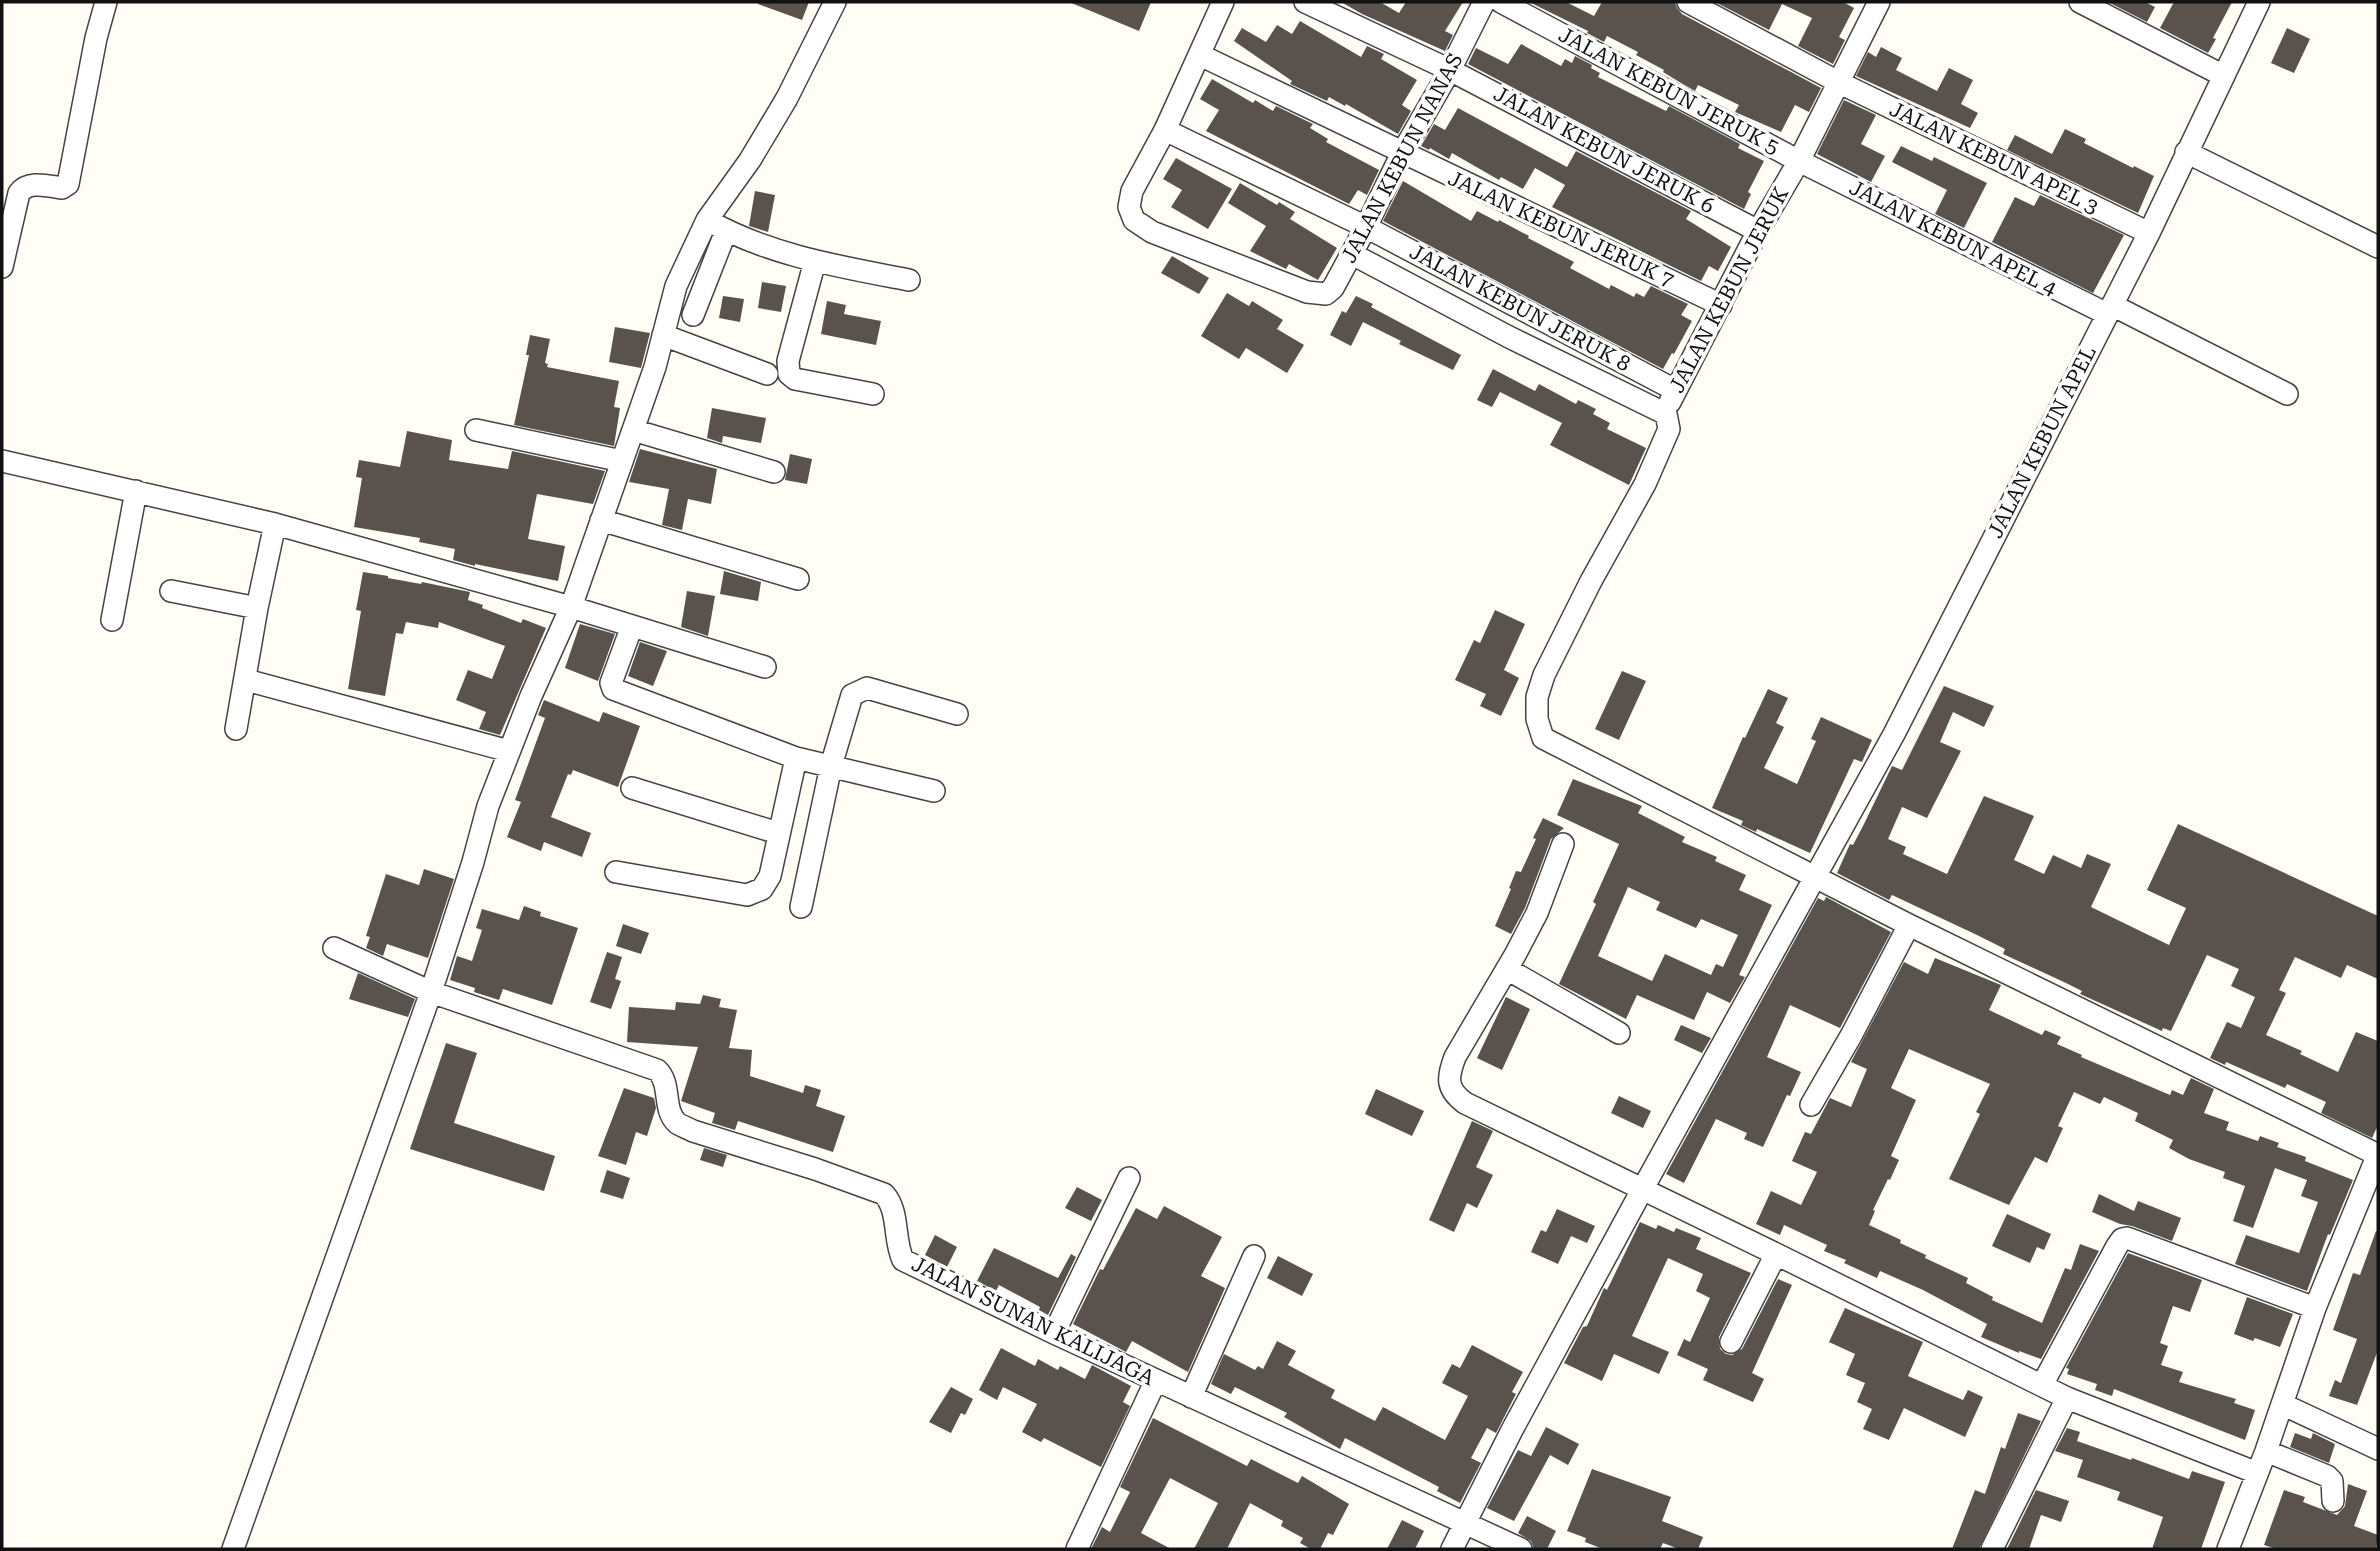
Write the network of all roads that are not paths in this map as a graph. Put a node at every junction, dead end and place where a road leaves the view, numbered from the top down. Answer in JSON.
{"nodes":[{"id":1,"x":106,"y":2,"type":"edge"},
{"id":2,"x":835,"y":2,"type":"edge"},
{"id":3,"x":1223,"y":2,"type":"edge"},
{"id":4,"x":1305,"y":2,"type":"edge"},
{"id":5,"x":1484,"y":2,"type":"edge"},
{"id":6,"x":1501,"y":2,"type":"edge"},
{"id":7,"x":1688,"y":2,"type":"edge"},
{"id":8,"x":1879,"y":2,"type":"edge"},
{"id":9,"x":2080,"y":2,"type":"edge"},
{"id":10,"x":2259,"y":2,"type":"edge"},
{"id":11,"x":1199,"y":55,"type":"junction"},
{"id":12,"x":1450,"y":70,"type":"junction"},
{"id":13,"x":2224,"y":76,"type":"junction"},
{"id":14,"x":1840,"y":83,"type":"junction"},
{"id":15,"x":1166,"y":130,"type":"junction"},
{"id":16,"x":2186,"y":152,"type":"junction"},
{"id":17,"x":1402,"y":153,"type":"junction"},
{"id":18,"x":1799,"y":161,"type":"junction"},
{"id":19,"x":716,"y":225,"type":"junction"},
{"id":20,"x":1366,"y":227,"type":"junction"},
{"id":21,"x":1758,"y":231,"type":"junction"},
{"id":22,"x":2149,"y":233,"type":"junction"},
{"id":23,"x":4,"y":244,"type":"edge"},
{"id":24,"x":2378,"y":247,"type":"edge"},
{"id":25,"x":1352,"y":254,"type":"junction"},
{"id":26,"x":814,"y":261,"type":"junction"},
{"id":27,"x":2,"y":267,"type":"edge"},
{"id":28,"x":909,"y":280,"type":"dead end"},
{"id":29,"x":1721,"y":305,"type":"junction"},
{"id":30,"x":2109,"y":310,"type":"junction"},
{"id":31,"x":693,"y":315,"type":"dead end"},
{"id":32,"x":663,"y":335,"type":"junction"},
{"id":33,"x":767,"y":374,"type":"dead end"},
{"id":34,"x":1675,"y":390,"type":"junction"},
{"id":35,"x":873,"y":394,"type":"dead end"},
{"id":36,"x":2287,"y":394,"type":"dead end"},
{"id":37,"x":1666,"y":414,"type":"junction"},
{"id":38,"x":476,"y":430,"type":"dead end"},
{"id":39,"x":633,"y":430,"type":"junction"},
{"id":40,"x":2,"y":461,"type":"edge"},
{"id":41,"x":622,"y":461,"type":"junction"},
{"id":42,"x":774,"y":472,"type":"dead end"},
{"id":43,"x":136,"y":491,"type":"junction"},
{"id":44,"x":601,"y":520,"type":"junction"},
{"id":45,"x":275,"y":524,"type":"junction"},
{"id":46,"x":797,"y":579,"type":"dead end"},
{"id":47,"x":171,"y":591,"type":"dead end"},
{"id":48,"x":571,"y":607,"type":"junction"},
{"id":49,"x":257,"y":608,"type":"junction"},
{"id":50,"x":112,"y":620,"type":"dead end"},
{"id":51,"x":632,"y":626,"type":"junction"},
{"id":52,"x":765,"y":667,"type":"dead end"},
{"id":53,"x":246,"y":680,"type":"junction"},
{"id":54,"x":957,"y":714,"type":"dead end"},
{"id":55,"x":236,"y":729,"type":"dead end"},
{"id":56,"x":509,"y":751,"type":"junction"},
{"id":57,"x":796,"y":758,"type":"junction"},
{"id":58,"x":831,"y":766,"type":"junction"},
{"id":59,"x":632,"y":788,"type":"dead end"},
{"id":60,"x":934,"y":791,"type":"dead end"},
{"id":61,"x":778,"y":833,"type":"junction"},
{"id":62,"x":1563,"y":844,"type":"dead end"},
{"id":63,"x":616,"y":872,"type":"dead end"},
{"id":64,"x":1816,"y":878,"type":"junction"},
{"id":65,"x":801,"y":907,"type":"dead end"},
{"id":66,"x":1909,"y":925,"type":"junction"},
{"id":67,"x":334,"y":948,"type":"dead end"},
{"id":68,"x":1507,"y":969,"type":"junction"},
{"id":69,"x":431,"y":992,"type":"junction"},
{"id":70,"x":1619,"y":1033,"type":"dead end"},
{"id":71,"x":1811,"y":1105,"type":"dead end"},
{"id":72,"x":2378,"y":1155,"type":"edge"},
{"id":73,"x":1129,"y":1178,"type":"dead end"},
{"id":74,"x":2373,"y":1178,"type":"edge"},
{"id":75,"x":1642,"y":1189,"type":"junction"},
{"id":76,"x":1776,"y":1254,"type":"junction"},
{"id":77,"x":1254,"y":1256,"type":"dead end"},
{"id":78,"x":2315,"y":1308,"type":"junction"},
{"id":79,"x":1054,"y":1333,"type":"junction"},
{"id":80,"x":1731,"y":1342,"type":"dead end"},
{"id":81,"x":1156,"y":1380,"type":"junction"},
{"id":82,"x":2042,"y":1385,"type":"junction"},
{"id":83,"x":1191,"y":1396,"type":"junction"},
{"id":84,"x":2067,"y":1398,"type":"junction"},
{"id":85,"x":2282,"y":1404,"type":"junction"},
{"id":86,"x":2378,"y":1449,"type":"edge"},
{"id":87,"x":2266,"y":1451,"type":"junction"},
{"id":88,"x":2257,"y":1472,"type":"junction"},
{"id":89,"x":2333,"y":1501,"type":"dead end"},
{"id":90,"x":1464,"y":1524,"type":"junction"},
{"id":91,"x":233,"y":1549,"type":"edge"},
{"id":92,"x":1077,"y":1549,"type":"edge"},
{"id":93,"x":1452,"y":1549,"type":"edge"},
{"id":94,"x":1521,"y":1549,"type":"edge"},
{"id":95,"x":1992,"y":1549,"type":"edge"},
{"id":96,"x":2228,"y":1549,"type":"edge"}],
"edges":[{"from":1,"to":23,"type":"street"},
{"from":2,"to":19,"type":"street"},
{"from":3,"to":11,"type":"street"},
{"from":4,"to":12,"type":"street","name":"JALAN KEBUN JERUK 6"},
{"from":5,"to":12,"type":"street","name":"JALAN KEBUN NANAS"},
{"from":6,"to":18,"type":"street","name":"JALAN KEBUN JERUK 5"},
{"from":7,"to":14,"type":"street","name":"JALAN KEBUN APEL 3"},
{"from":8,"to":14,"type":"street","name":"JALAN KEBUN JERUK"},
{"from":9,"to":13,"type":"street"},
{"from":10,"to":13,"type":"street","name":"JALAN KEBUN APEL"},
{"from":11,"to":15,"type":"street"},
{"from":11,"to":17,"type":"street","name":"JALAN KEBUN JERUK 7"},
{"from":12,"to":17,"type":"street","name":"JALAN KEBUN NANAS"},
{"from":12,"to":21,"type":"street","name":"JALAN KEBUN JERUK 6"},
{"from":13,"to":16,"type":"street","name":"JALAN KEBUN APEL"},
{"from":14,"to":18,"type":"street","name":"JALAN KEBUN JERUK"},
{"from":14,"to":22,"type":"street","name":"JALAN KEBUN APEL 3"},
{"from":15,"to":20,"type":"street","name":"JALAN KEBUN JERUK 8"},
{"from":15,"to":25,"type":"street","name":"JALAN KEBUN NANAS"},
{"from":16,"to":22,"type":"street","name":"JALAN KEBUN APEL"},
{"from":16,"to":24,"type":"street"},
{"from":17,"to":20,"type":"street","name":"JALAN KEBUN NANAS"},
{"from":17,"to":29,"type":"street","name":"JALAN KEBUN JERUK 7"},
{"from":18,"to":21,"type":"street","name":"JALAN KEBUN JERUK"},
{"from":18,"to":30,"type":"street","name":"JALAN KEBUN APEL 4"},
{"from":19,"to":26,"type":"street"},
{"from":19,"to":31,"type":"street"},
{"from":19,"to":32,"type":"street"},
{"from":20,"to":25,"type":"street","name":"JALAN KEBUN NANAS"},
{"from":20,"to":34,"type":"street","name":"JALAN KEBUN JERUK 8"},
{"from":21,"to":29,"type":"street","name":"JALAN KEBUN JERUK"},
{"from":22,"to":30,"type":"street","name":"JALAN KEBUN APEL"},
{"from":23,"to":27,"type":"street"},
{"from":25,"to":37,"type":"street","name":"JALAN KEBUN JERUK"},
{"from":26,"to":28,"type":"street"},
{"from":26,"to":35,"type":"street"},
{"from":29,"to":34,"type":"street","name":"JALAN KEBUN JERUK"},
{"from":30,"to":36,"type":"street","name":"JALAN KEBUN APEL 4"},
{"from":30,"to":64,"type":"street","name":"JALAN KEBUN APEL"},
{"from":32,"to":33,"type":"street"},
{"from":32,"to":39,"type":"street"},
{"from":34,"to":37,"type":"street","name":"JALAN KEBUN JERUK"},
{"from":37,"to":64,"type":"street"},
{"from":38,"to":41,"type":"street"},
{"from":39,"to":41,"type":"street"},
{"from":39,"to":42,"type":"street"},
{"from":40,"to":43,"type":"street"},
{"from":41,"to":44,"type":"street"},
{"from":43,"to":45,"type":"street"},
{"from":43,"to":50,"type":"street"},
{"from":44,"to":46,"type":"street"},
{"from":44,"to":48,"type":"street"},
{"from":45,"to":48,"type":"street"},
{"from":45,"to":49,"type":"street"},
{"from":47,"to":49,"type":"street"},
{"from":48,"to":51,"type":"street"},
{"from":48,"to":56,"type":"street"},
{"from":49,"to":53,"type":"street"},
{"from":51,"to":52,"type":"street"},
{"from":51,"to":57,"type":"street"},
{"from":53,"to":55,"type":"street"},
{"from":53,"to":56,"type":"street"},
{"from":54,"to":58,"type":"street"},
{"from":56,"to":69,"type":"street"},
{"from":57,"to":58,"type":"street"},
{"from":57,"to":61,"type":"street"},
{"from":58,"to":60,"type":"street"},
{"from":58,"to":65,"type":"street"},
{"from":59,"to":61,"type":"street"},
{"from":61,"to":63,"type":"street"},
{"from":62,"to":68,"type":"street"},
{"from":64,"to":66,"type":"street"},
{"from":64,"to":75,"type":"street","name":"JALAN KEBUN APEL"},
{"from":66,"to":71,"type":"street"},
{"from":66,"to":72,"type":"street"},
{"from":67,"to":69,"type":"street"},
{"from":68,"to":70,"type":"street"},
{"from":68,"to":75,"type":"street"},
{"from":69,"to":79,"type":"street","name":"JALAN SUNAN KALIJAGA"},
{"from":69,"to":91,"type":"street"},
{"from":72,"to":74,"type":"street"},
{"from":73,"to":79,"type":"street"},
{"from":74,"to":78,"type":"street"},
{"from":75,"to":76,"type":"street"},
{"from":75,"to":90,"type":"street","name":"JALAN KEBUN APEL"},
{"from":76,"to":80,"type":"street"},
{"from":76,"to":82,"type":"street"},
{"from":77,"to":83,"type":"street"},
{"from":78,"to":82,"type":"street"},
{"from":78,"to":85,"type":"street"},
{"from":79,"to":81,"type":"street","name":"JALAN SUNAN KALIJAGA"},
{"from":81,"to":83,"type":"street","name":"JALAN SUNAN KALIJAGA"},
{"from":81,"to":92,"type":"street"},
{"from":82,"to":84,"type":"street"},
{"from":83,"to":90,"type":"street","name":"JALAN SUNAN KALIJAGA"},
{"from":84,"to":88,"type":"street"},
{"from":84,"to":95,"type":"street"},
{"from":85,"to":86,"type":"street"},
{"from":85,"to":87,"type":"street"},
{"from":87,"to":88,"type":"street"},
{"from":87,"to":89,"type":"street"},
{"from":88,"to":96,"type":"street"},
{"from":90,"to":93,"type":"street","name":"JALAN KEBUN APEL"},
{"from":90,"to":94,"type":"street","name":"JALAN SUNAN KALIJAGA"}]}
